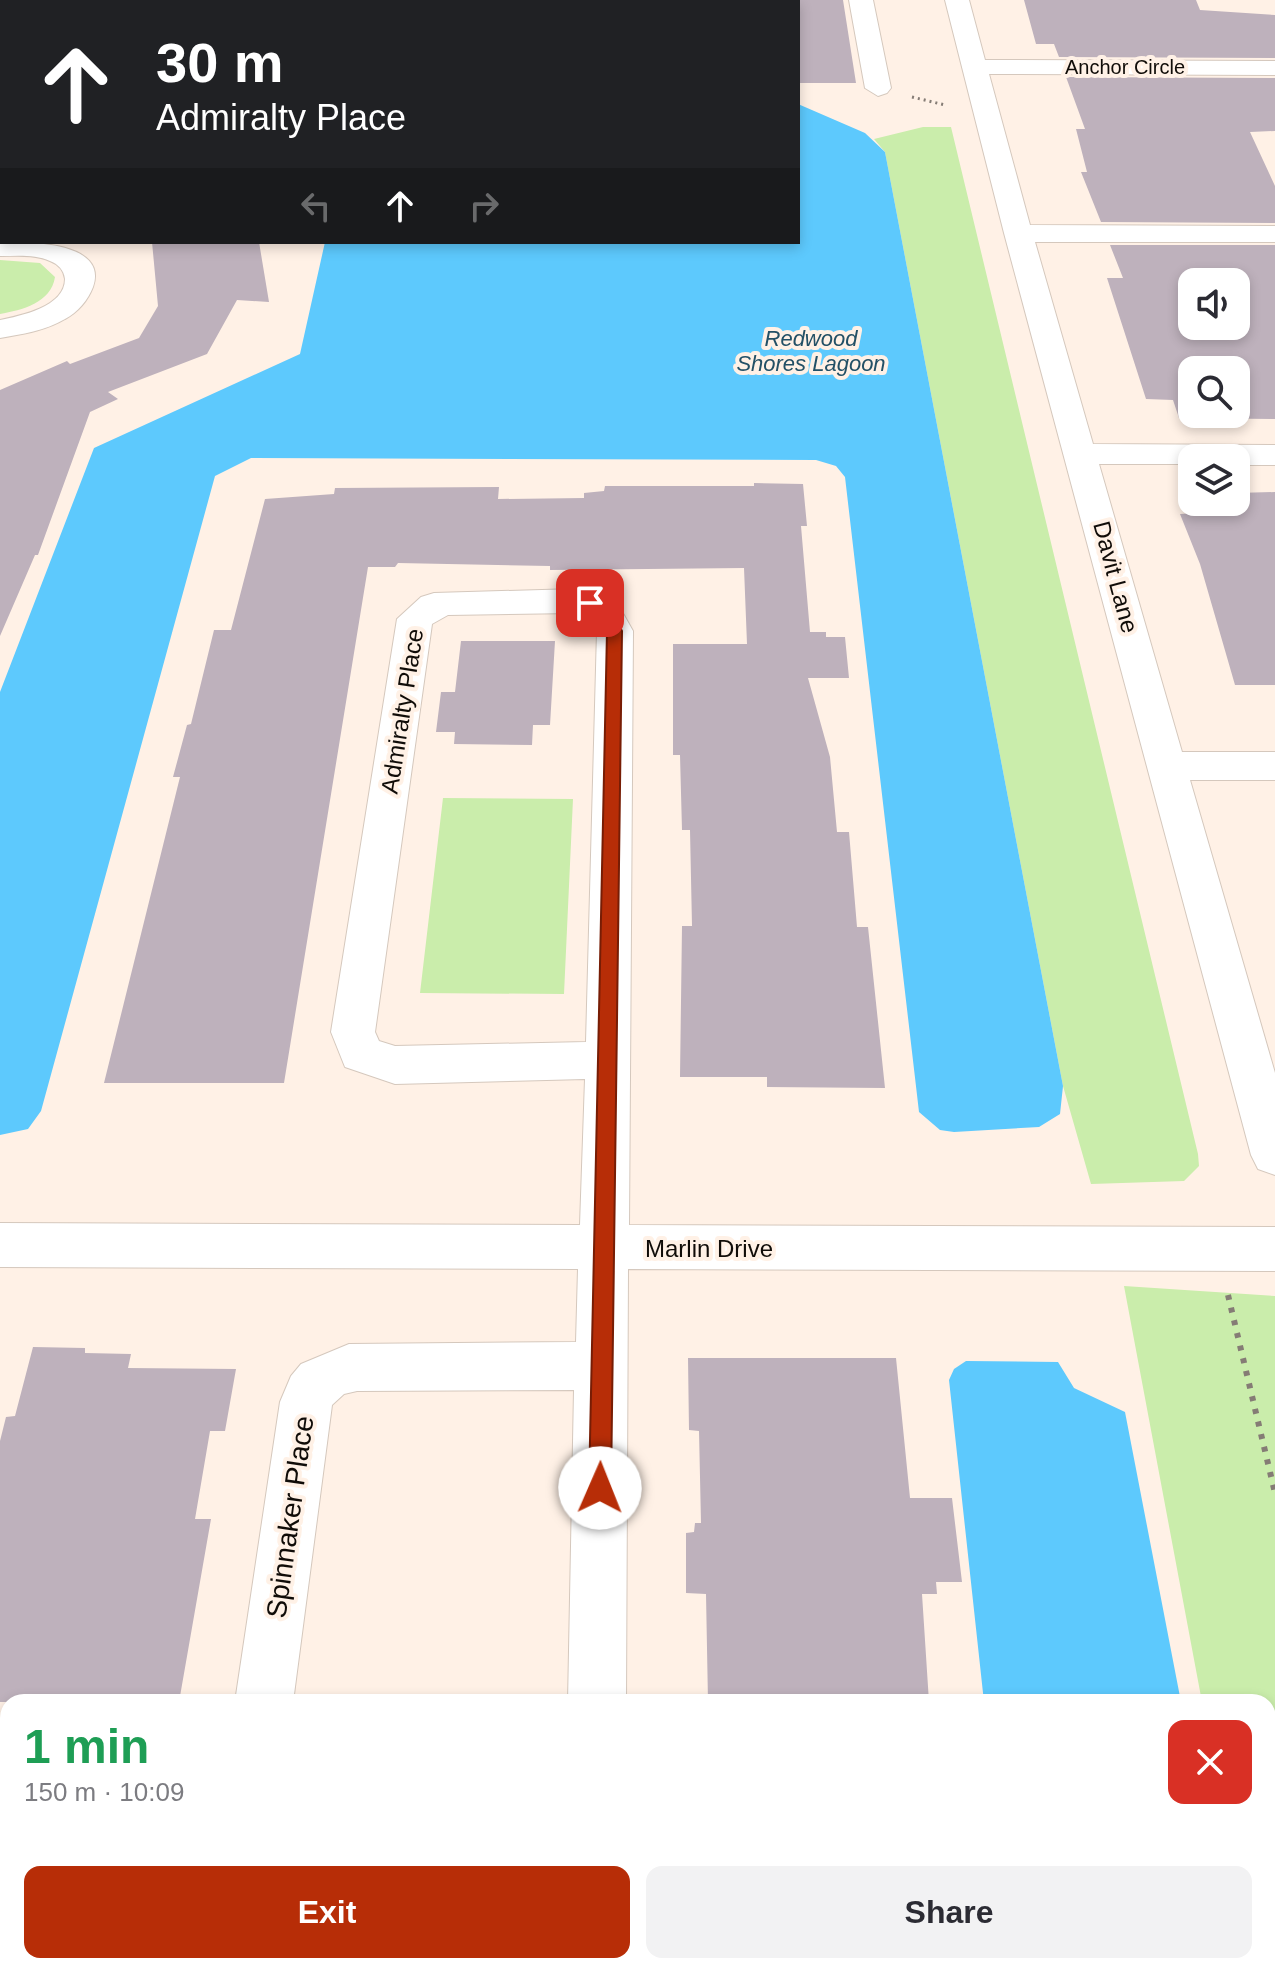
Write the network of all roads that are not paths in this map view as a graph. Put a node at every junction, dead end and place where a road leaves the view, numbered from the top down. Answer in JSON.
{"nodes":[{"id":1,"x":861,"y":0,"type":"edge"},
{"id":2,"x":957,"y":0,"type":"edge"},
{"id":3,"x":976,"y":67,"type":"junction"},
{"id":4,"x":1275,"y":68,"type":"edge"},
{"id":5,"x":878,"y":88,"type":"road end"},
{"id":6,"x":1018,"y":233,"type":"junction"},
{"id":7,"x":1275,"y":234,"type":"edge"},
{"id":8,"x":0,"y":247,"type":"edge"},
{"id":9,"x":0,"y":329,"type":"edge"},
{"id":10,"x":1082,"y":454,"type":"junction"},
{"id":11,"x":1275,"y":455,"type":"edge"},
{"id":12,"x":1168,"y":766,"type":"junction"},
{"id":13,"x":1275,"y":766,"type":"edge"},
{"id":14,"x":608,"y":1060,"type":"junction"},
{"id":15,"x":1275,"y":1155,"type":"edge"},
{"id":16,"x":0,"y":1245,"type":"edge"},
{"id":17,"x":604,"y":1248,"type":"junction"},
{"id":18,"x":1275,"y":1249,"type":"edge"},
{"id":19,"x":601,"y":1366,"type":"junction"},
{"id":20,"x":265,"y":1694,"type":"edge"},
{"id":21,"x":597,"y":1694,"type":"edge"}],
"edges":[{"from":1,"to":5,"type":"street"},
{"from":2,"to":3,"type":"street","name":"Davit Lane"},
{"from":3,"to":4,"type":"street","name":"Anchor Circle"},
{"from":3,"to":6,"type":"street","name":"Davit Lane"},
{"from":6,"to":7,"type":"street"},
{"from":6,"to":10,"type":"street","name":"Davit Lane"},
{"from":8,"to":9,"type":"street"},
{"from":10,"to":11,"type":"street"},
{"from":10,"to":12,"type":"street","name":"Davit Lane"},
{"from":12,"to":13,"type":"street"},
{"from":12,"to":15,"type":"street","name":"Davit Lane"},
{"from":14,"to":14,"type":"street","name":"Admiralty Place"},
{"from":14,"to":17,"type":"street","name":"Admiralty Place"},
{"from":16,"to":17,"type":"street","name":"Marlin Drive"},
{"from":17,"to":18,"type":"street","name":"Marlin Drive"},
{"from":17,"to":19,"type":"street"},
{"from":19,"to":20,"type":"street","name":"Spinnaker Place"},
{"from":19,"to":21,"type":"street"}]}
